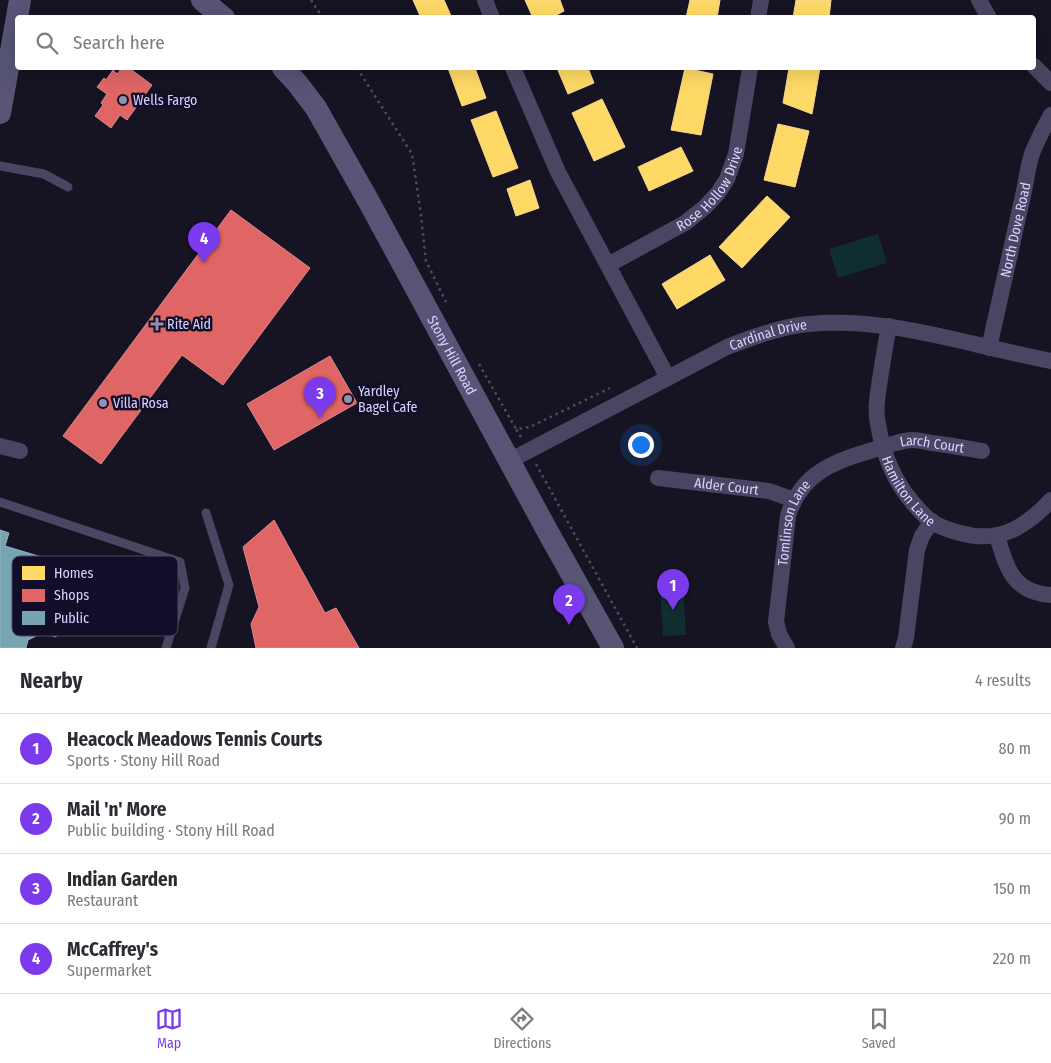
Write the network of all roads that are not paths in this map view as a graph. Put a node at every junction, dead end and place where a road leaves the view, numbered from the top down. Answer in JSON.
{"nodes":[{"id":1,"x":20,"y":0,"type":"edge"},
{"id":2,"x":202,"y":0,"type":"edge"},
{"id":3,"x":484,"y":0,"type":"edge"},
{"id":4,"x":761,"y":0,"type":"edge"},
{"id":5,"x":979,"y":0,"type":"edge"},
{"id":6,"x":17,"y":15,"type":"edge"},
{"id":7,"x":220,"y":15,"type":"edge"},
{"id":8,"x":491,"y":15,"type":"edge"},
{"id":9,"x":758,"y":15,"type":"edge"},
{"id":10,"x":987,"y":15,"type":"edge"},
{"id":11,"x":15,"y":28,"type":"edge"},
{"id":12,"x":1036,"y":68,"type":"edge"},
{"id":13,"x":285,"y":70,"type":"edge"},
{"id":14,"x":514,"y":70,"type":"edge"},
{"id":15,"x":750,"y":70,"type":"edge"},
{"id":16,"x":1051,"y":83,"type":"edge"},
{"id":17,"x":0,"y":112,"type":"edge"},
{"id":18,"x":1051,"y":115,"type":"edge"},
{"id":19,"x":0,"y":166,"type":"edge"},
{"id":20,"x":68,"y":187,"type":"dead end"},
{"id":21,"x":608,"y":265,"type":"junction"},
{"id":22,"x":889,"y":326,"type":"junction"},
{"id":23,"x":989,"y":348,"type":"junction"},
{"id":24,"x":1051,"y":361,"type":"edge"},
{"id":25,"x":668,"y":378,"type":"junction"},
{"id":26,"x":0,"y":446,"type":"edge"},
{"id":27,"x":883,"y":447,"type":"junction"},
{"id":28,"x":20,"y":451,"type":"dead end"},
{"id":29,"x":982,"y":451,"type":"dead end"},
{"id":30,"x":509,"y":461,"type":"junction"},
{"id":31,"x":658,"y":478,"type":"dead end"},
{"id":32,"x":794,"y":500,"type":"junction"},
{"id":33,"x":1051,"y":500,"type":"edge"},
{"id":34,"x":0,"y":502,"type":"edge"},
{"id":35,"x":206,"y":513,"type":"dead end"},
{"id":36,"x":932,"y":521,"type":"junction"},
{"id":37,"x":997,"y":536,"type":"junction"},
{"id":38,"x":162,"y":556,"type":"edge"},
{"id":39,"x":178,"y":561,"type":"edge"},
{"id":40,"x":1051,"y":594,"type":"edge"},
{"id":41,"x":178,"y":610,"type":"edge"},
{"id":42,"x":170,"y":636,"type":"edge"},
{"id":43,"x":166,"y":648,"type":"edge"},
{"id":44,"x":211,"y":648,"type":"edge"},
{"id":45,"x":613,"y":648,"type":"edge"},
{"id":46,"x":787,"y":648,"type":"edge"},
{"id":47,"x":903,"y":648,"type":"edge"}],
"edges":[{"from":1,"to":6,"type":"street"},
{"from":2,"to":7,"type":"street"},
{"from":3,"to":8,"type":"street"},
{"from":4,"to":9,"type":"street"},
{"from":5,"to":10,"type":"street"},
{"from":11,"to":17,"type":"street"},
{"from":12,"to":16,"type":"street"},
{"from":13,"to":30,"type":"street","name":"Stony Hill Road"},
{"from":14,"to":21,"type":"street"},
{"from":15,"to":21,"type":"street","name":"Rose Hollow Drive"},
{"from":18,"to":23,"type":"street","name":"North Dove Road"},
{"from":19,"to":20,"type":"lane"},
{"from":21,"to":25,"type":"street"},
{"from":22,"to":23,"type":"street","name":"Cardinal Drive"},
{"from":22,"to":25,"type":"street","name":"Cardinal Drive"},
{"from":22,"to":27,"type":"street","name":"Hamilton Lane"},
{"from":23,"to":24,"type":"street","name":"Cardinal Drive"},
{"from":25,"to":30,"type":"street","name":"Cardinal Drive"},
{"from":26,"to":28,"type":"street"},
{"from":27,"to":29,"type":"street","name":"Larch Court"},
{"from":27,"to":32,"type":"street","name":"Tomlinson Lane"},
{"from":27,"to":36,"type":"street","name":"Hamilton Lane"},
{"from":30,"to":45,"type":"street","name":"Stony Hill Road"},
{"from":31,"to":32,"type":"street","name":"Alder Court"},
{"from":32,"to":46,"type":"street","name":"Tomlinson Lane"},
{"from":33,"to":37,"type":"street","name":"Hamilton Lane"},
{"from":34,"to":38,"type":"lane"},
{"from":35,"to":44,"type":"lane"},
{"from":36,"to":37,"type":"street","name":"Hamilton Lane"},
{"from":36,"to":47,"type":"street"},
{"from":37,"to":40,"type":"street"},
{"from":39,"to":41,"type":"lane"},
{"from":42,"to":43,"type":"lane"}]}
